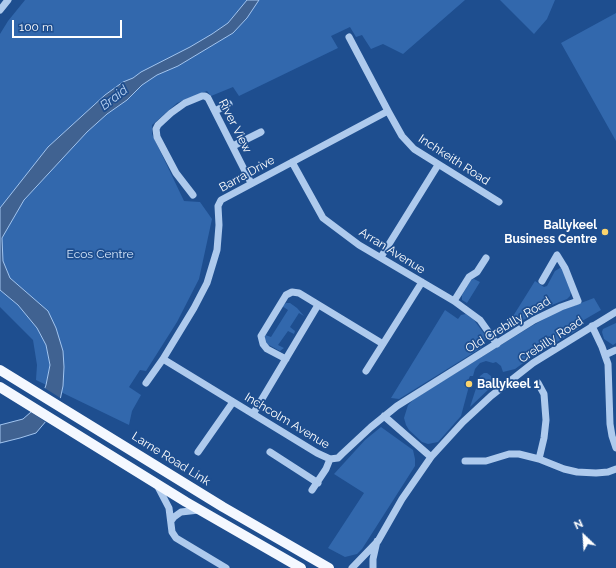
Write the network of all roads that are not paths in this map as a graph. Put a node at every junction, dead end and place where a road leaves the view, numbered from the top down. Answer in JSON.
{"nodes":[{"id":1,"x":8,"y":0,"type":"edge"},
{"id":2,"x":0,"y":10,"type":"edge"},
{"id":3,"x":349,"y":37,"type":"dead end"},
{"id":4,"x":229,"y":104,"type":"dead end"},
{"id":5,"x":215,"y":111,"type":"junction"},
{"id":6,"x":388,"y":111,"type":"junction"},
{"id":7,"x":261,"y":132,"type":"dead end"},
{"id":8,"x":233,"y":146,"type":"junction"},
{"id":9,"x":292,"y":162,"type":"junction"},
{"id":10,"x":438,"y":165,"type":"junction"},
{"id":11,"x":251,"y":183,"type":"junction"},
{"id":12,"x":193,"y":194,"type":"dead end"},
{"id":13,"x":499,"y":202,"type":"dead end"},
{"id":14,"x":381,"y":257,"type":"junction"},
{"id":15,"x":486,"y":258,"type":"dead end"},
{"id":16,"x":542,"y":281,"type":"dead end"},
{"id":17,"x":422,"y":282,"type":"junction"},
{"id":18,"x":454,"y":301,"type":"junction"},
{"id":19,"x":318,"y":305,"type":"junction"},
{"id":20,"x":616,"y":312,"type":"edge"},
{"id":21,"x":592,"y":326,"type":"junction"},
{"id":22,"x":383,"y":344,"type":"junction"},
{"id":23,"x":497,"y":344,"type":"junction"},
{"id":24,"x":616,"y":350,"type":"edge"},
{"id":25,"x":606,"y":355,"type":"junction"},
{"id":26,"x":286,"y":359,"type":"junction"},
{"id":27,"x":163,"y":360,"type":"junction"},
{"id":28,"x":0,"y":370,"type":"edge"},
{"id":29,"x":366,"y":371,"type":"dead end"},
{"id":30,"x":146,"y":383,"type":"dead end"},
{"id":31,"x":538,"y":384,"type":"dead end"},
{"id":32,"x":0,"y":387,"type":"edge"},
{"id":33,"x":613,"y":391,"type":"edge"},
{"id":34,"x":233,"y":402,"type":"junction"},
{"id":35,"x":253,"y":414,"type":"junction"},
{"id":36,"x":384,"y":416,"type":"junction"},
{"id":37,"x":616,"y":448,"type":"edge"},
{"id":38,"x":198,"y":452,"type":"dead end"},
{"id":39,"x":270,"y":452,"type":"dead end"},
{"id":40,"x":431,"y":457,"type":"junction"},
{"id":41,"x":330,"y":459,"type":"junction"},
{"id":42,"x":538,"y":459,"type":"junction"},
{"id":43,"x":465,"y":461,"type":"dead end"},
{"id":44,"x":616,"y":469,"type":"edge"},
{"id":45,"x":155,"y":483,"type":"junction"},
{"id":46,"x":318,"y":483,"type":"junction"},
{"id":47,"x":312,"y":490,"type":"dead end"},
{"id":48,"x":200,"y":510,"type":"junction"},
{"id":49,"x":171,"y":521,"type":"junction"},
{"id":50,"x":378,"y":540,"type":"junction"},
{"id":51,"x":226,"y":568,"type":"edge"},
{"id":52,"x":301,"y":568,"type":"edge"},
{"id":53,"x":329,"y":568,"type":"edge"},
{"id":54,"x":352,"y":568,"type":"edge"},
{"id":55,"x":373,"y":568,"type":"edge"}],
"edges":[{"from":1,"to":2,"type":"street"},
{"from":3,"to":6,"type":"street"},
{"from":4,"to":5,"type":"street"},
{"from":5,"to":8,"type":"street","name":"River View"},
{"from":5,"to":12,"type":"street","name":"River View"},
{"from":6,"to":9,"type":"street","name":"Barra Drive"},
{"from":6,"to":10,"type":"street","name":"Inchkeith Road"},
{"from":7,"to":8,"type":"street"},
{"from":8,"to":11,"type":"street","name":"River View"},
{"from":9,"to":11,"type":"street","name":"Barra Drive"},
{"from":9,"to":14,"type":"street","name":"Arran Avenue"},
{"from":10,"to":13,"type":"street","name":"Inchkeith Road"},
{"from":10,"to":14,"type":"street"},
{"from":11,"to":27,"type":"street","name":"Barra Drive"},
{"from":14,"to":17,"type":"street","name":"Arran Avenue"},
{"from":15,"to":18,"type":"street"},
{"from":16,"to":23,"type":"street","name":"Old Crebilly Road"},
{"from":17,"to":18,"type":"street","name":"Arran Avenue"},
{"from":17,"to":22,"type":"street"},
{"from":18,"to":23,"type":"street","name":"Arran Avenue"},
{"from":19,"to":22,"type":"street"},
{"from":19,"to":26,"type":"street"},
{"from":19,"to":26,"type":"street"},
{"from":20,"to":21,"type":"street","name":"Crebilly Road"},
{"from":21,"to":25,"type":"street"},
{"from":21,"to":40,"type":"street","name":"Crebilly Road"},
{"from":22,"to":29,"type":"street"},
{"from":23,"to":36,"type":"street","name":"Old Crebilly Road"},
{"from":24,"to":25,"type":"street"},
{"from":25,"to":33,"type":"street"},
{"from":26,"to":35,"type":"street"},
{"from":27,"to":30,"type":"street","name":"Barra Drive"},
{"from":27,"to":34,"type":"street","name":"Inchcolm Avenue"},
{"from":28,"to":53,"type":"main road","name":"Larne Road Link"},
{"from":31,"to":42,"type":"street"},
{"from":32,"to":45,"type":"main road"},
{"from":33,"to":37,"type":"street"},
{"from":34,"to":35,"type":"street","name":"Inchcolm Avenue"},
{"from":34,"to":38,"type":"street","name":"Inchcolm Avenue"},
{"from":35,"to":41,"type":"street","name":"Inchcolm Avenue"},
{"from":36,"to":40,"type":"street"},
{"from":36,"to":41,"type":"street"},
{"from":39,"to":46,"type":"street"},
{"from":40,"to":50,"type":"street","name":"Crebilly Road"},
{"from":41,"to":46,"type":"street"},
{"from":42,"to":43,"type":"street"},
{"from":42,"to":44,"type":"street"},
{"from":45,"to":48,"type":"main road"},
{"from":45,"to":49,"type":"street"},
{"from":46,"to":47,"type":"street"},
{"from":48,"to":49,"type":"street"},
{"from":48,"to":52,"type":"main road"},
{"from":49,"to":51,"type":"street"},
{"from":50,"to":54,"type":"street","name":"Crebilly Road"},
{"from":50,"to":55,"type":"street","name":"Crebilly Road"}]}
